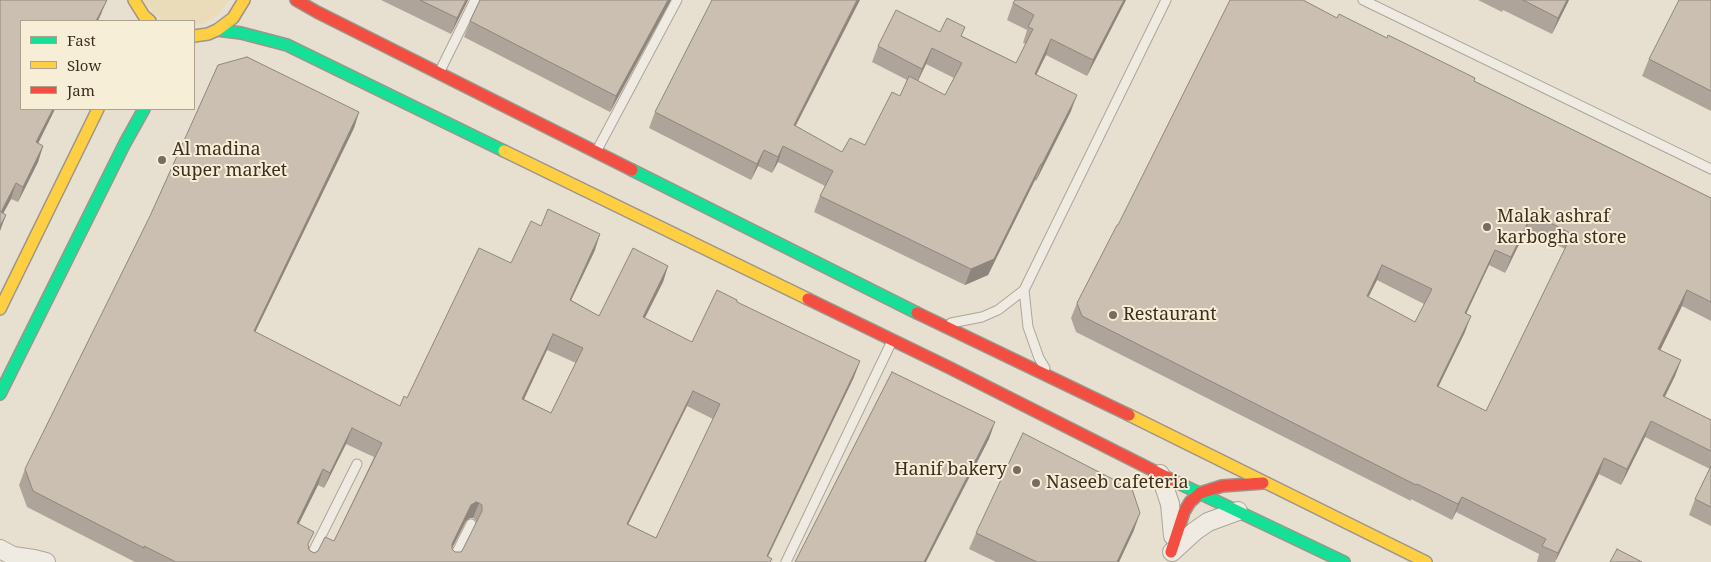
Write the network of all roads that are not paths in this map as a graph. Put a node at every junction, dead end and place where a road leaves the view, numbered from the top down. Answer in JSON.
{"nodes":[{"id":1,"x":244,"y":0,"type":"edge"},
{"id":2,"x":296,"y":0,"type":"edge"},
{"id":3,"x":475,"y":0,"type":"edge"},
{"id":4,"x":677,"y":0,"type":"edge"},
{"id":5,"x":1166,"y":0,"type":"edge"},
{"id":6,"x":1363,"y":0,"type":"edge"},
{"id":7,"x":134,"y":1,"type":"edge"},
{"id":8,"x":130,"y":15,"type":"dead end"},
{"id":9,"x":149,"y":20,"type":"edge"},
{"id":10,"x":212,"y":32,"type":"junction"},
{"id":11,"x":195,"y":36,"type":"edge"},
{"id":12,"x":195,"y":46,"type":"edge"},
{"id":13,"x":439,"y":73,"type":"junction"},
{"id":14,"x":97,"y":110,"type":"edge"},
{"id":15,"x":143,"y":110,"type":"edge"},
{"id":16,"x":596,"y":152,"type":"junction"},
{"id":17,"x":1711,"y":169,"type":"edge"},
{"id":18,"x":1024,"y":290,"type":"junction"},
{"id":19,"x":4,"y":293,"type":"edge"},
{"id":20,"x":0,"y":309,"type":"edge"},
{"id":21,"x":940,"y":325,"type":"junction"},
{"id":22,"x":892,"y":341,"type":"junction"},
{"id":23,"x":1051,"y":377,"type":"junction"},
{"id":24,"x":0,"y":394,"type":"edge"},
{"id":25,"x":357,"y":464,"type":"dead end"},
{"id":26,"x":1160,"y":474,"type":"junction"},
{"id":27,"x":1263,"y":482,"type":"junction"},
{"id":28,"x":1200,"y":493,"type":"junction"},
{"id":29,"x":1238,"y":511,"type":"junction"},
{"id":30,"x":471,"y":524,"type":"edge"},
{"id":31,"x":9,"y":556,"type":"edge"},
{"id":32,"x":1169,"y":557,"type":"edge"},
{"id":33,"x":46,"y":562,"type":"edge"},
{"id":34,"x":308,"y":562,"type":"edge"},
{"id":35,"x":452,"y":562,"type":"edge"},
{"id":36,"x":786,"y":562,"type":"edge"},
{"id":37,"x":1344,"y":562,"type":"edge"},
{"id":38,"x":1426,"y":562,"type":"edge"}],
"edges":[{"from":1,"to":10,"type":"main road"},
{"from":2,"to":13,"type":"main road"},
{"from":3,"to":13,"type":"lane"},
{"from":4,"to":16,"type":"lane"},
{"from":5,"to":18,"type":"lane"},
{"from":6,"to":17,"type":"lane"},
{"from":7,"to":8,"type":"main road"},
{"from":7,"to":9,"type":"main road"},
{"from":10,"to":11,"type":"main road"},
{"from":10,"to":12,"type":"main road"},
{"from":10,"to":22,"type":"main road"},
{"from":13,"to":16,"type":"main road"},
{"from":14,"to":19,"type":"main road"},
{"from":15,"to":24,"type":"main road"},
{"from":16,"to":21,"type":"main road"},
{"from":18,"to":21,"type":"lane"},
{"from":18,"to":23,"type":"lane"},
{"from":19,"to":20,"type":"main road"},
{"from":21,"to":23,"type":"main road"},
{"from":22,"to":26,"type":"main road"},
{"from":22,"to":36,"type":"lane"},
{"from":23,"to":27,"type":"main road"},
{"from":25,"to":34,"type":"lane"},
{"from":26,"to":28,"type":"main road"},
{"from":26,"to":32,"type":"street"},
{"from":27,"to":28,"type":"main road"},
{"from":27,"to":38,"type":"main road"},
{"from":28,"to":29,"type":"main road"},
{"from":28,"to":32,"type":"main road"},
{"from":29,"to":32,"type":"street"},
{"from":29,"to":37,"type":"main road"},
{"from":30,"to":35,"type":"lane"},
{"from":31,"to":33,"type":"street"}]}
